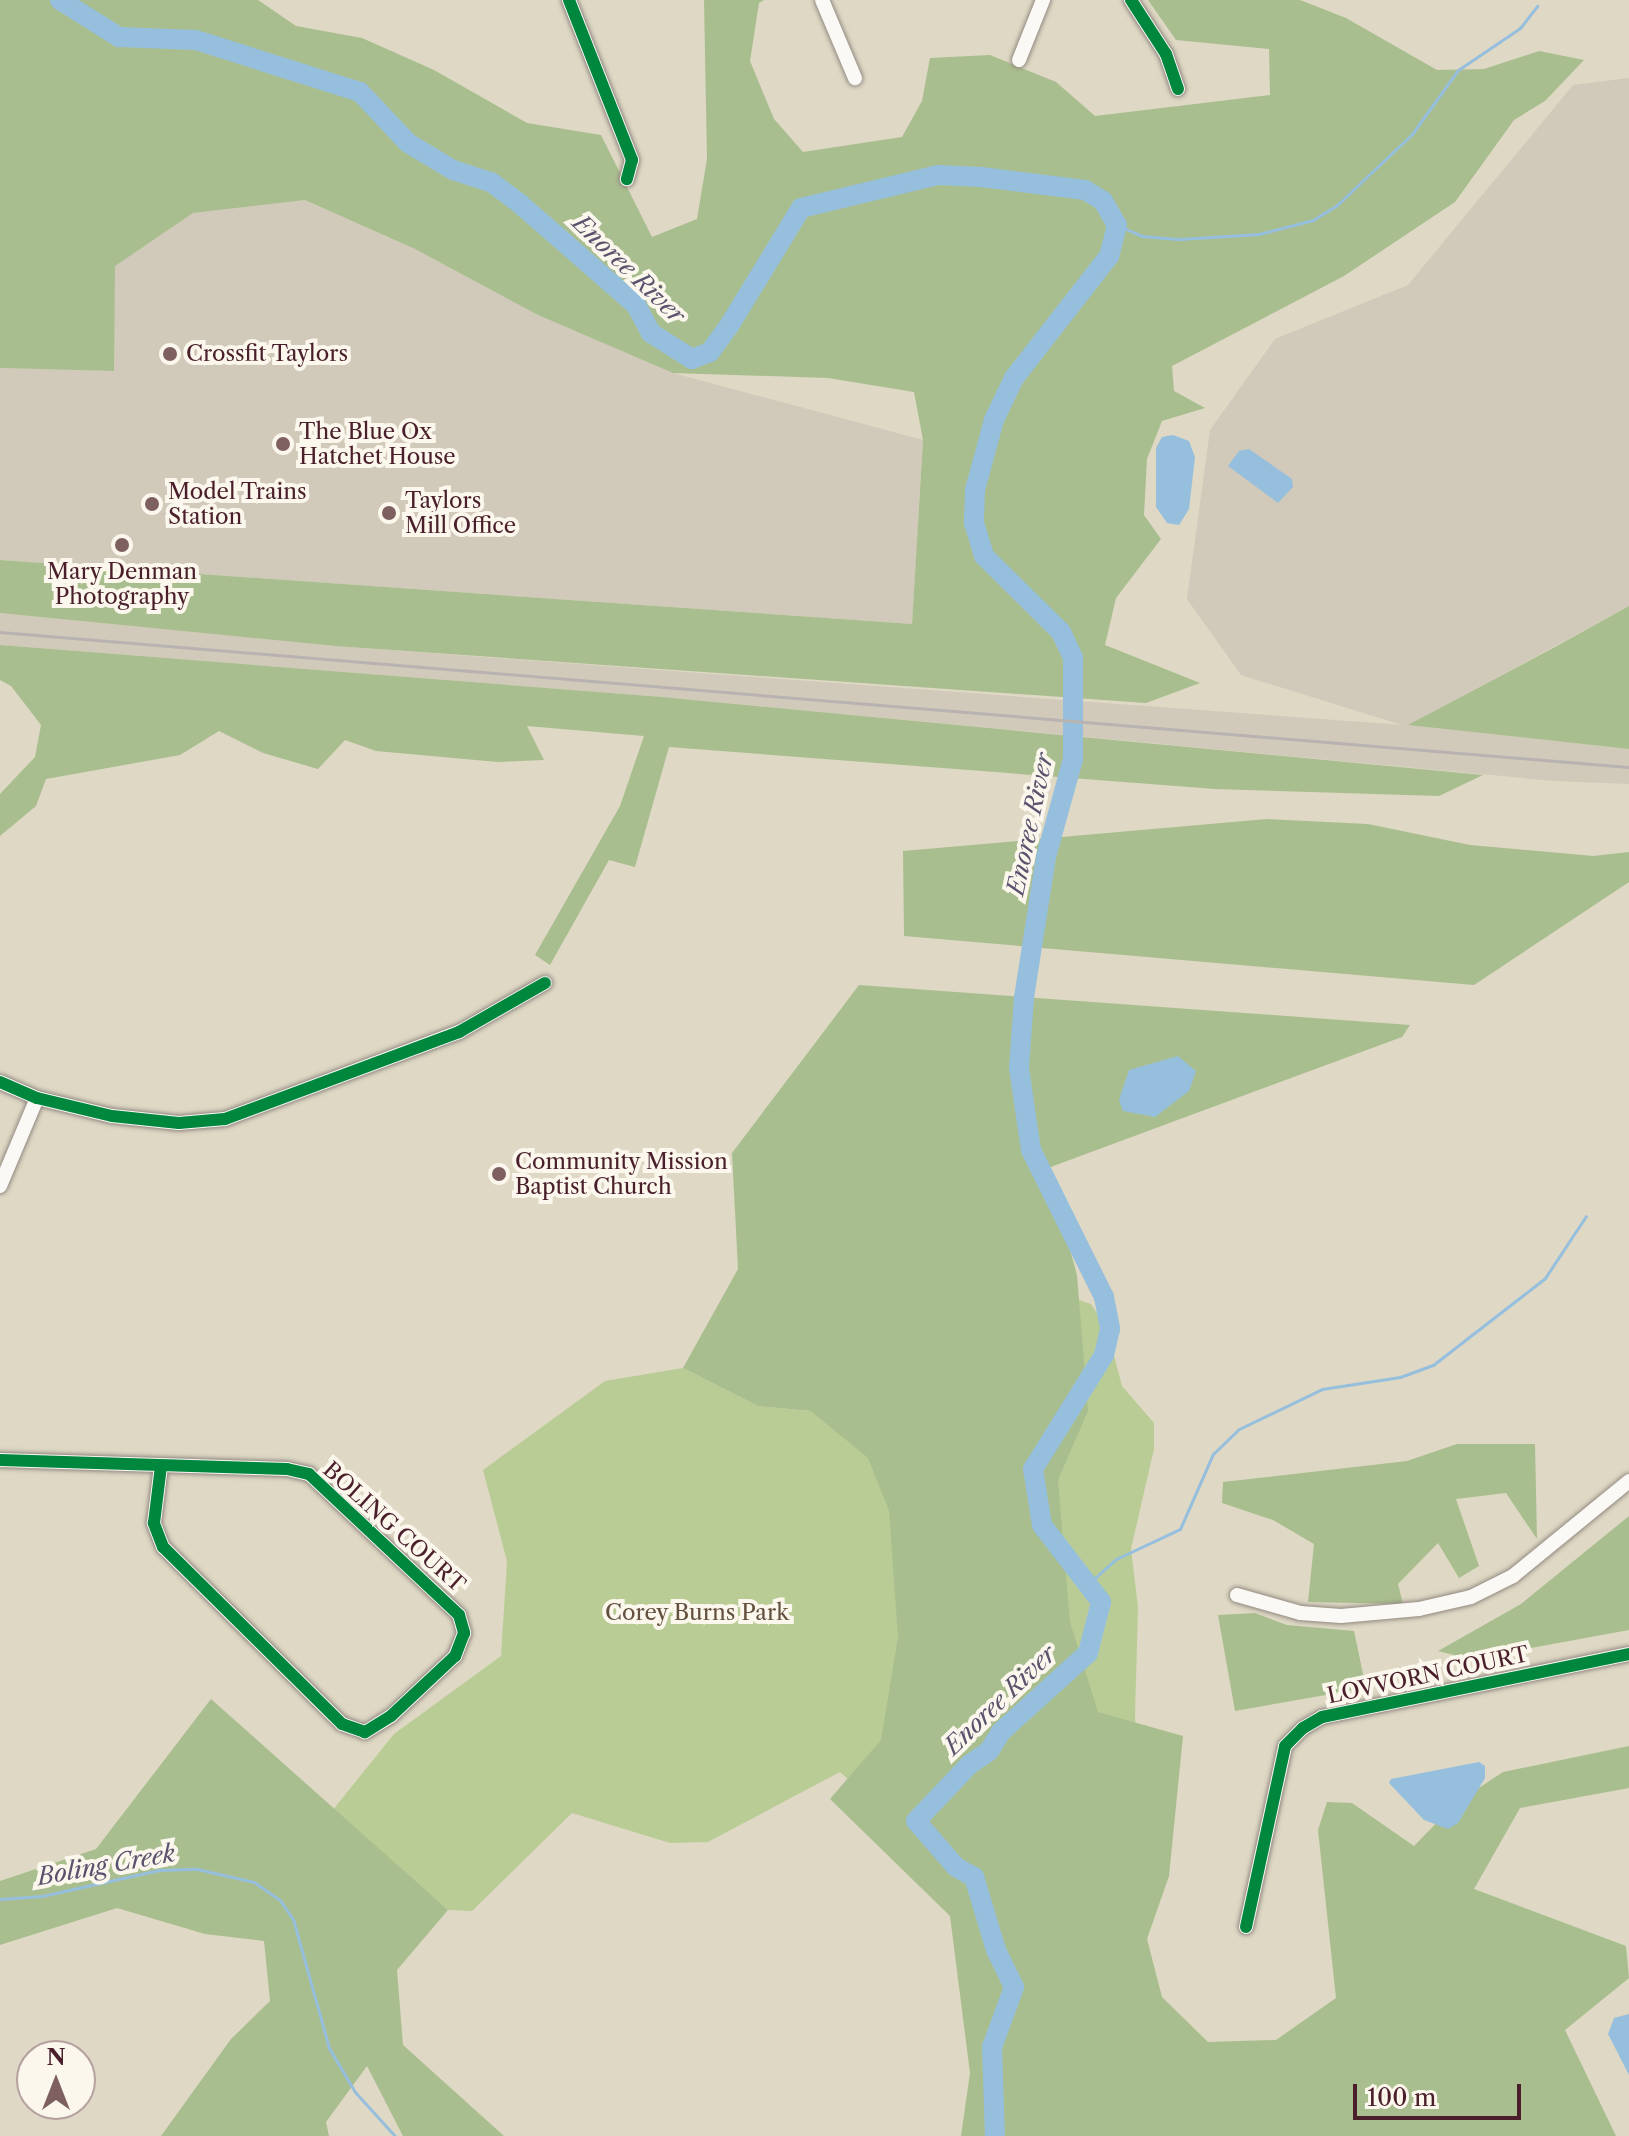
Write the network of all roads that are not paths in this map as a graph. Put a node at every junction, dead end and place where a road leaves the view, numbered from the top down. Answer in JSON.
{"nodes":[{"id":1,"x":569,"y":0,"type":"edge"},
{"id":2,"x":822,"y":0,"type":"edge"},
{"id":3,"x":1043,"y":0,"type":"edge"},
{"id":4,"x":1131,"y":0,"type":"edge"},
{"id":5,"x":1019,"y":60,"type":"dead end"},
{"id":6,"x":855,"y":78,"type":"dead end"},
{"id":7,"x":1178,"y":89,"type":"dead end"},
{"id":8,"x":627,"y":179,"type":"dead end"},
{"id":9,"x":545,"y":983,"type":"dead end"},
{"id":10,"x":0,"y":1082,"type":"edge"},
{"id":11,"x":37,"y":1098,"type":"junction"},
{"id":12,"x":0,"y":1186,"type":"edge"},
{"id":13,"x":0,"y":1460,"type":"edge"},
{"id":14,"x":161,"y":1466,"type":"junction"},
{"id":15,"x":1629,"y":1481,"type":"edge"},
{"id":16,"x":1237,"y":1595,"type":"dead end"},
{"id":17,"x":1629,"y":1654,"type":"edge"},
{"id":18,"x":1246,"y":1927,"type":"dead end"}],
"edges":[{"from":1,"to":8,"type":"street"},
{"from":2,"to":6,"type":"street"},
{"from":3,"to":5,"type":"street"},
{"from":4,"to":7,"type":"street"},
{"from":9,"to":11,"type":"street"},
{"from":10,"to":11,"type":"street"},
{"from":11,"to":12,"type":"street"},
{"from":13,"to":14,"type":"street","name":"BOLING COURT"},
{"from":14,"to":14,"type":"street","name":"BOLING COURT"},
{"from":15,"to":16,"type":"street"},
{"from":17,"to":18,"type":"street","name":"LOVVORN COURT"}]}
